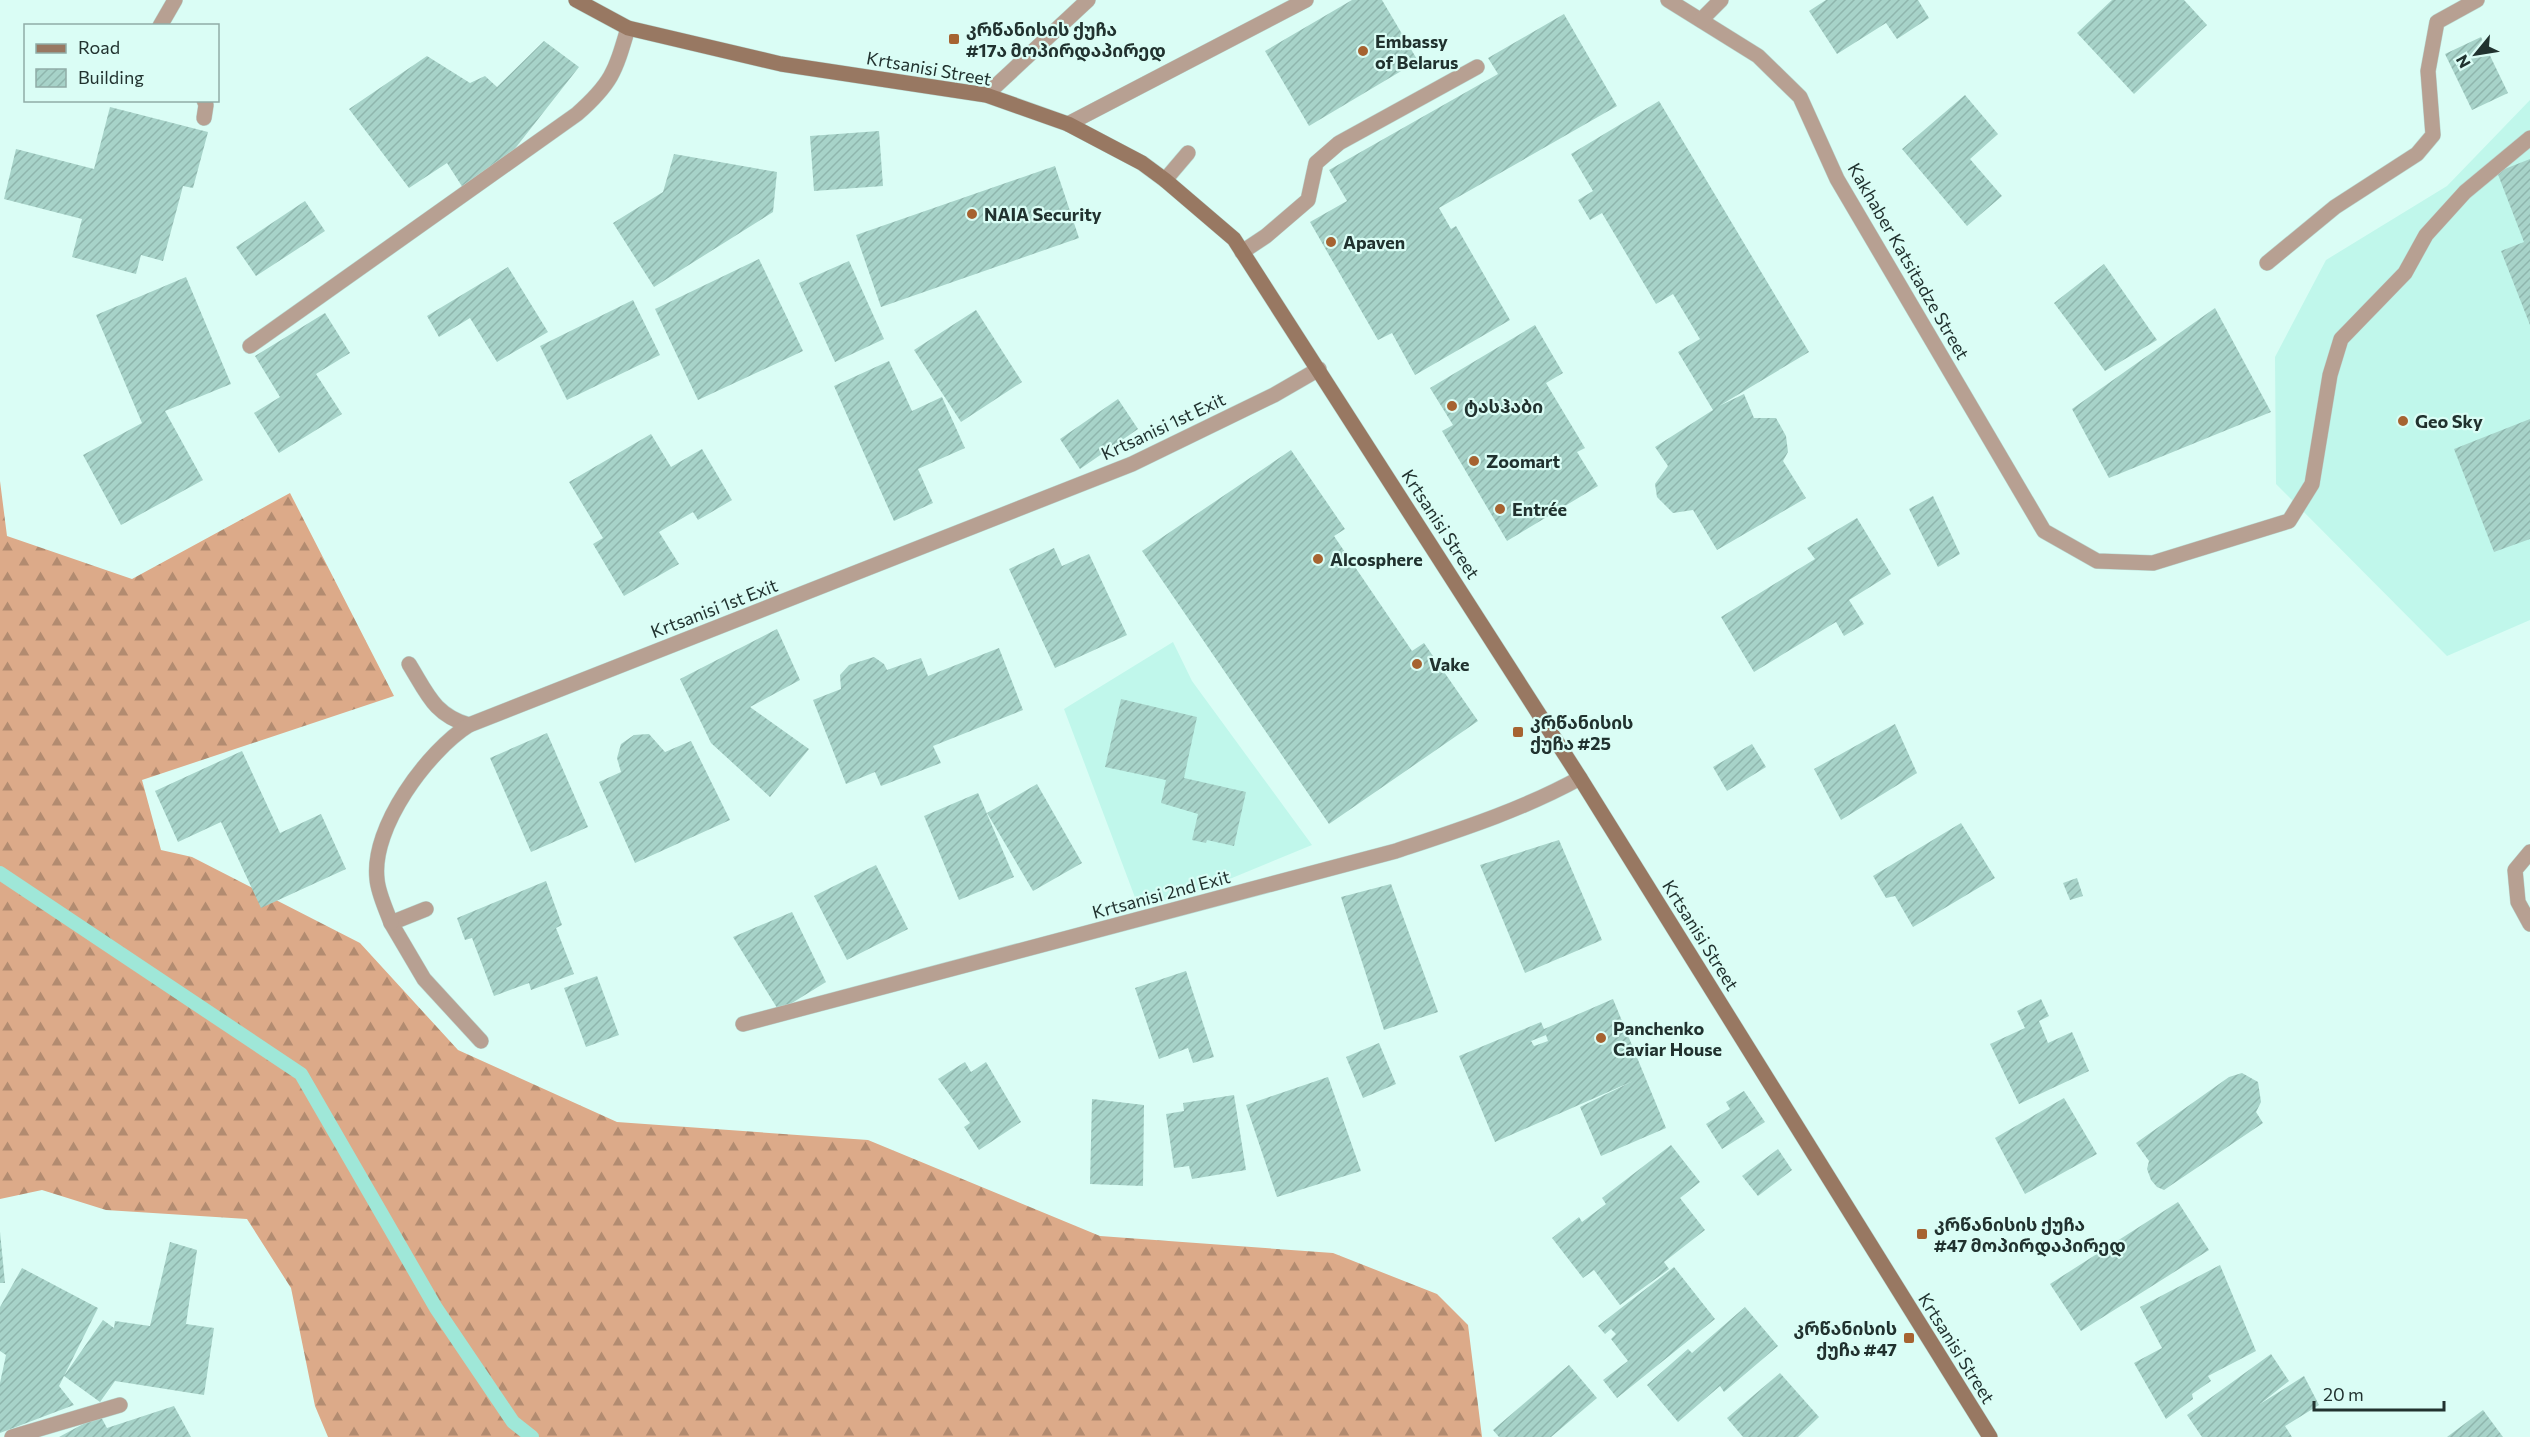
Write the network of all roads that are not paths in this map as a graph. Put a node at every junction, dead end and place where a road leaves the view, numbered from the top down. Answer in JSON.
{"nodes":[{"id":1,"x":175,"y":0,"type":"edge"},
{"id":2,"x":576,"y":0,"type":"edge"},
{"id":3,"x":1088,"y":0,"type":"edge"},
{"id":4,"x":1306,"y":0,"type":"edge"},
{"id":5,"x":1668,"y":0,"type":"edge"},
{"id":6,"x":1721,"y":0,"type":"edge"},
{"id":7,"x":2477,"y":0,"type":"edge"},
{"id":8,"x":1701,"y":20,"type":"junction"},
{"id":9,"x":161,"y":24,"type":"edge"},
{"id":10,"x":628,"y":28,"type":"junction"},
{"id":11,"x":1477,"y":67,"type":"dead end"},
{"id":12,"x":986,"y":95,"type":"junction"},
{"id":13,"x":205,"y":102,"type":"edge"},
{"id":14,"x":204,"y":118,"type":"dead end"},
{"id":15,"x":1068,"y":124,"type":"junction"},
{"id":16,"x":2530,"y":138,"type":"edge"},
{"id":17,"x":1188,"y":153,"type":"dead end"},
{"id":18,"x":1166,"y":180,"type":"junction"},
{"id":19,"x":1242,"y":252,"type":"junction"},
{"id":20,"x":2266,"y":263,"type":"dead end"},
{"id":21,"x":250,"y":346,"type":"dead end"},
{"id":22,"x":1319,"y":369,"type":"junction"},
{"id":23,"x":409,"y":664,"type":"dead end"},
{"id":24,"x":469,"y":725,"type":"junction"},
{"id":25,"x":1580,"y":778,"type":"junction"},
{"id":26,"x":2530,"y":852,"type":"edge"},
{"id":27,"x":426,"y":909,"type":"dead end"},
{"id":28,"x":391,"y":923,"type":"junction"},
{"id":29,"x":2530,"y":924,"type":"edge"},
{"id":30,"x":744,"y":1024,"type":"dead end"},
{"id":31,"x":481,"y":1041,"type":"dead end"},
{"id":32,"x":120,"y":1405,"type":"dead end"},
{"id":33,"x":12,"y":1437,"type":"edge"},
{"id":34,"x":1990,"y":1437,"type":"edge"}],
"edges":[{"from":1,"to":9,"type":"street"},
{"from":2,"to":10,"type":"street","name":"Krtsanisi Street"},
{"from":3,"to":12,"type":"street"},
{"from":4,"to":15,"type":"street"},
{"from":5,"to":8,"type":"street","name":"Kakhaber Katsitadze Street"},
{"from":6,"to":8,"type":"street"},
{"from":7,"to":20,"type":"street"},
{"from":8,"to":16,"type":"street","name":"Kakhaber Katsitadze Street"},
{"from":10,"to":12,"type":"street","name":"Krtsanisi Street"},
{"from":10,"to":21,"type":"street"},
{"from":11,"to":19,"type":"street"},
{"from":12,"to":15,"type":"street","name":"Krtsanisi Street"},
{"from":13,"to":14,"type":"street"},
{"from":15,"to":18,"type":"street","name":"Krtsanisi Street"},
{"from":17,"to":18,"type":"street"},
{"from":18,"to":19,"type":"street","name":"Krtsanisi Street"},
{"from":19,"to":22,"type":"street","name":"Krtsanisi Street"},
{"from":22,"to":24,"type":"street","name":"Krtsanisi 1st Exit"},
{"from":22,"to":25,"type":"street","name":"Krtsanisi Street"},
{"from":23,"to":24,"type":"street"},
{"from":24,"to":28,"type":"street","name":"Krtsanisi 1st Exit"},
{"from":25,"to":30,"type":"street","name":"Krtsanisi 2nd Exit"},
{"from":25,"to":34,"type":"street","name":"Krtsanisi Street"},
{"from":26,"to":29,"type":"street"},
{"from":27,"to":28,"type":"street"},
{"from":28,"to":31,"type":"street","name":"Krtsanisi 1st Exit"},
{"from":32,"to":33,"type":"street"}]}
